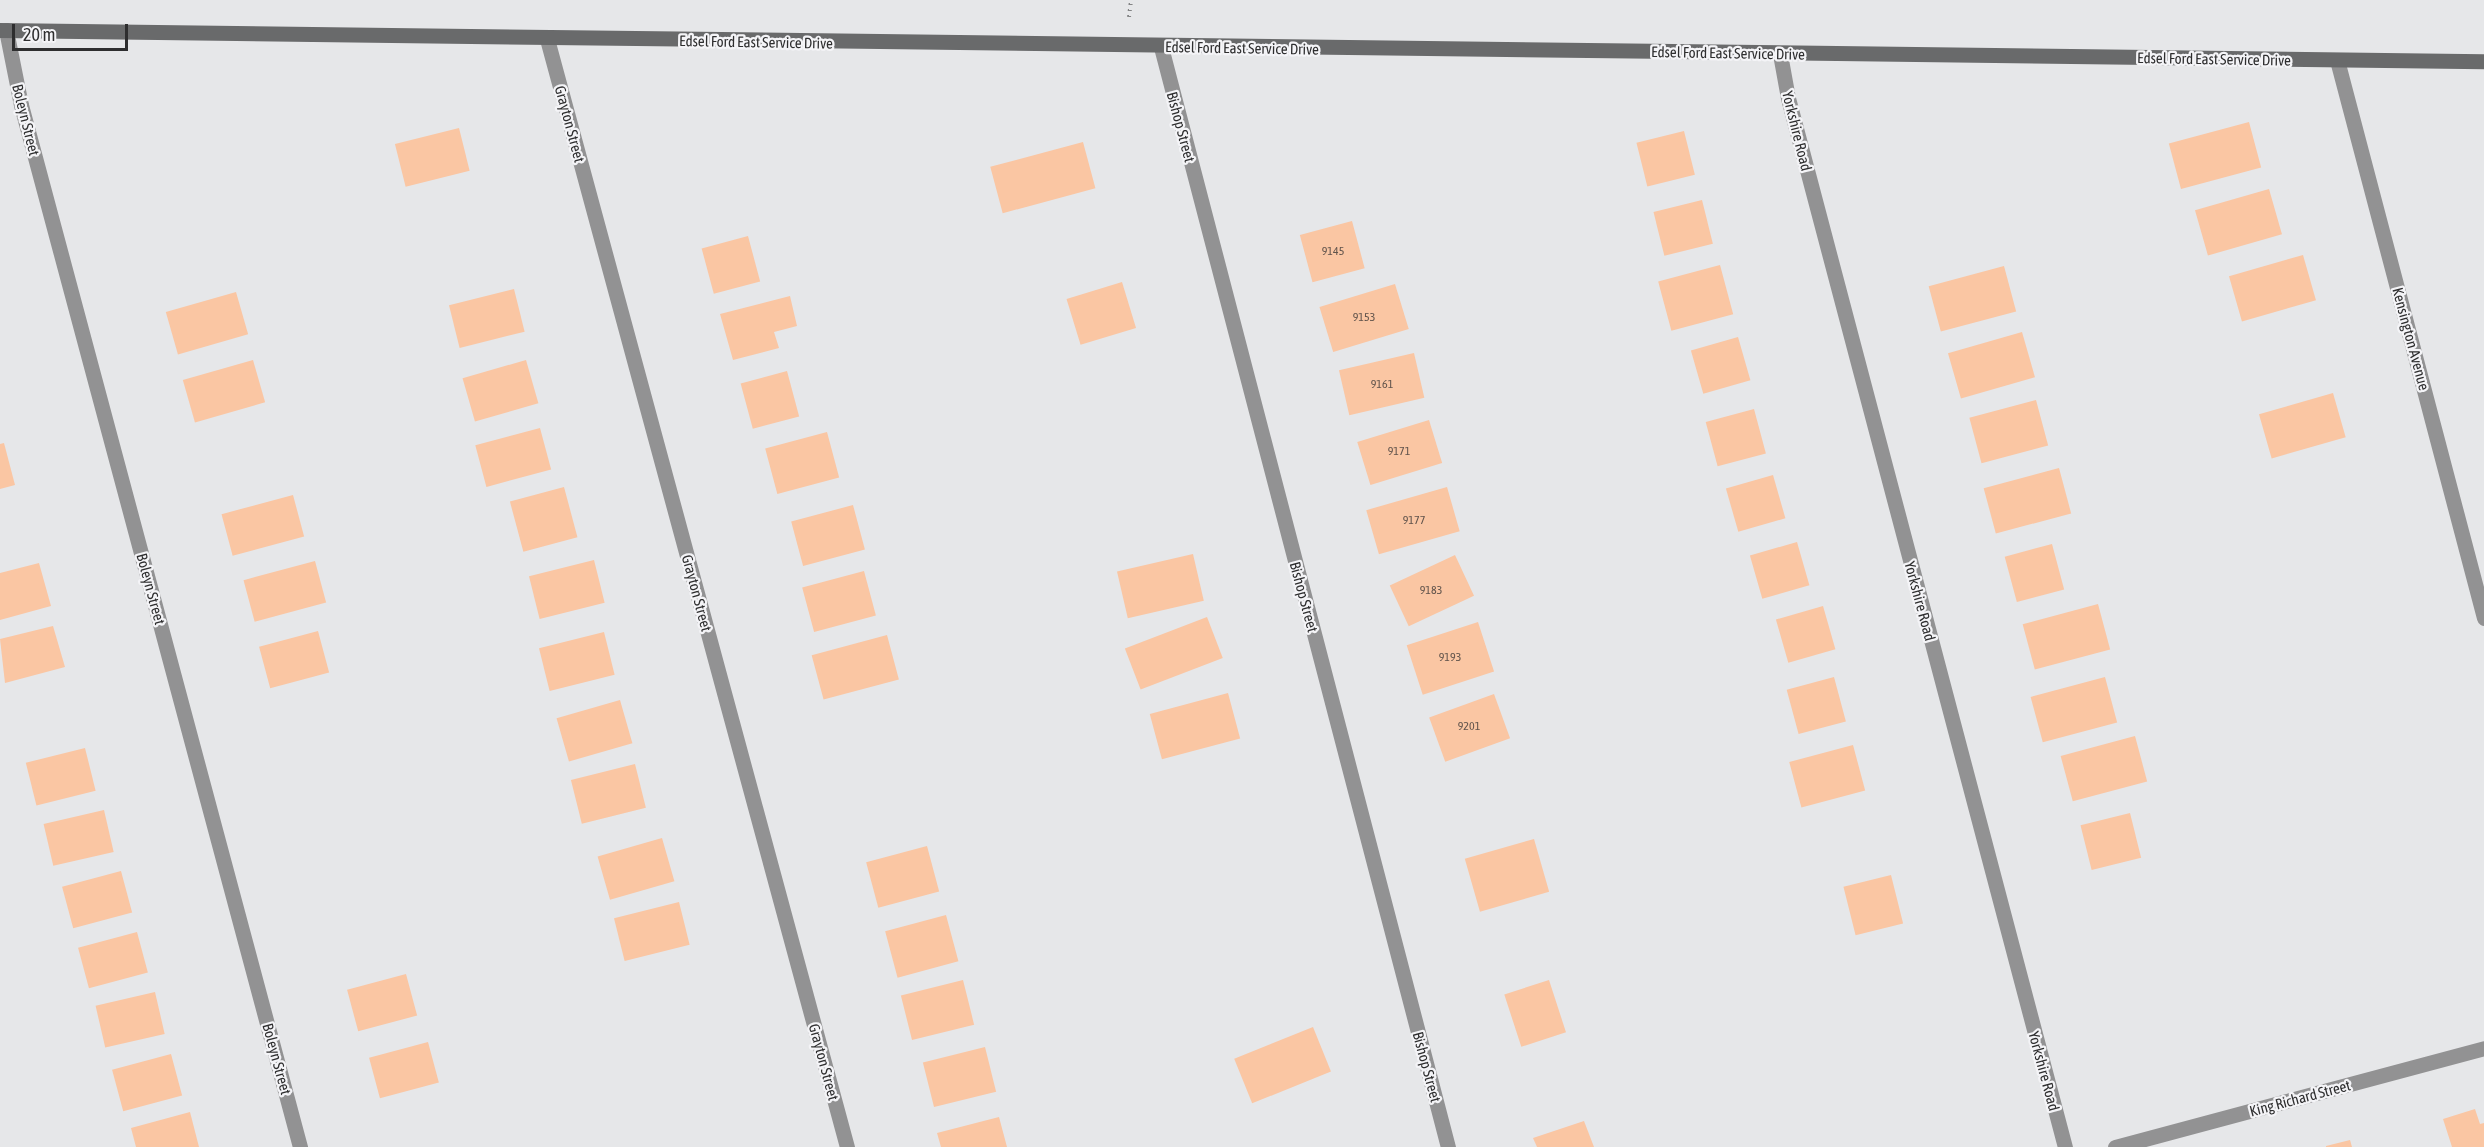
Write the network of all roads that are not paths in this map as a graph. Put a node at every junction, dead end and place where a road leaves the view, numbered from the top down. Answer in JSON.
{"nodes":[{"id":1,"x":3,"y":30,"type":"edge"},
{"id":2,"x":547,"y":39,"type":"junction"},
{"id":3,"x":1161,"y":47,"type":"junction"},
{"id":4,"x":1780,"y":54,"type":"junction"},
{"id":5,"x":2337,"y":60,"type":"junction"},
{"id":6,"x":2484,"y":62,"type":"edge"},
{"id":7,"x":2484,"y":618,"type":"edge"},
{"id":8,"x":2484,"y":1048,"type":"edge"},
{"id":9,"x":300,"y":1147,"type":"edge"},
{"id":10,"x":847,"y":1147,"type":"edge"},
{"id":11,"x":1448,"y":1147,"type":"edge"},
{"id":12,"x":2065,"y":1147,"type":"edge"},
{"id":13,"x":2115,"y":1147,"type":"edge"}],
"edges":[{"from":1,"to":2,"type":"street","name":"Edsel Ford East Service Drive"},
{"from":1,"to":9,"type":"street","name":"Boleyn Street"},
{"from":2,"to":3,"type":"street","name":"Edsel Ford East Service Drive"},
{"from":2,"to":10,"type":"street","name":"Grayton Street"},
{"from":3,"to":4,"type":"street","name":"Edsel Ford East Service Drive"},
{"from":3,"to":11,"type":"street","name":"Bishop Street"},
{"from":4,"to":5,"type":"street","name":"Edsel Ford East Service Drive"},
{"from":4,"to":12,"type":"street","name":"Yorkshire Road"},
{"from":5,"to":6,"type":"street","name":"Edsel Ford East Service Drive"},
{"from":5,"to":7,"type":"street","name":"Kensington Avenue"},
{"from":8,"to":13,"type":"street","name":"King Richard Street"}]}
